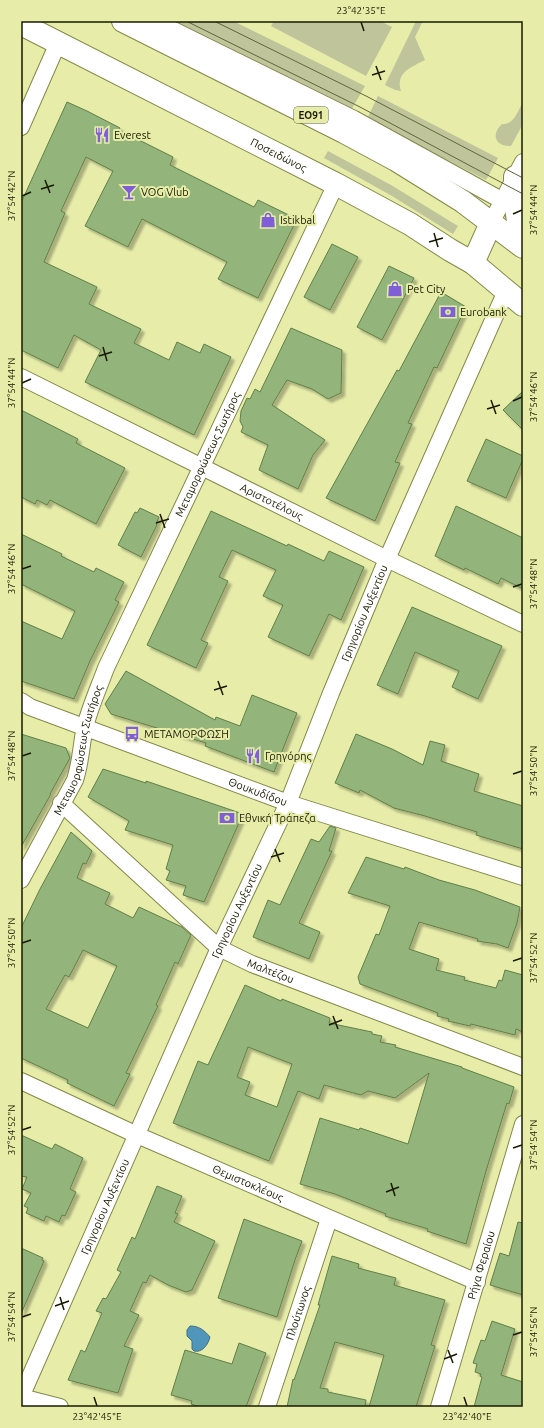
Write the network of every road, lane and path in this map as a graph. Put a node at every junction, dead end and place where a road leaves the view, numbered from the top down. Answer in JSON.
{"nodes":[{"id":1,"x":123,"y":21,"type":"edge"},
{"id":2,"x":155,"y":21,"type":"edge"},
{"id":3,"x":21,"y":24,"type":"edge"},
{"id":4,"x":58,"y":43,"type":"junction"},
{"id":5,"x":21,"y":127,"type":"edge"},
{"id":6,"x":519,"y":170,"type":"edge"},
{"id":7,"x":336,"y":184,"type":"junction"},
{"id":8,"x":503,"y":201,"type":"junction"},
{"id":9,"x":491,"y":222,"type":"junction"},
{"id":10,"x":523,"y":237,"type":"edge"},
{"id":11,"x":523,"y":247,"type":"edge"},
{"id":12,"x":473,"y":263,"type":"junction"},
{"id":13,"x":506,"y":291,"type":"junction"},
{"id":14,"x":523,"y":305,"type":"edge"},
{"id":15,"x":21,"y":377,"type":"edge"},
{"id":16,"x":202,"y":466,"type":"junction"},
{"id":17,"x":387,"y":559,"type":"junction"},
{"id":18,"x":523,"y":624,"type":"edge"},
{"id":19,"x":21,"y":701,"type":"edge"},
{"id":20,"x":86,"y":727,"type":"junction"},
{"id":21,"x":61,"y":803,"type":"junction"},
{"id":22,"x":288,"y":803,"type":"junction"},
{"id":23,"x":523,"y":877,"type":"edge"},
{"id":24,"x":21,"y":880,"type":"edge"},
{"id":25,"x":219,"y":948,"type":"junction"},
{"id":26,"x":523,"y":1067,"type":"edge"},
{"id":27,"x":21,"y":1081,"type":"edge"},
{"id":28,"x":523,"y":1124,"type":"edge"},
{"id":29,"x":137,"y":1135,"type":"junction"},
{"id":30,"x":328,"y":1219,"type":"junction"},
{"id":31,"x":477,"y":1282,"type":"junction"},
{"id":32,"x":21,"y":1397,"type":"edge"},
{"id":33,"x":60,"y":1407,"type":"edge"},
{"id":34,"x":267,"y":1407,"type":"edge"},
{"id":35,"x":439,"y":1407,"type":"edge"}],
"edges":[{"from":1,"to":9,"type":"highway","number":"ΕΟ91"},
{"from":2,"to":8,"type":"street"},
{"from":3,"to":4,"type":"highway","name":"Ποσειδώνος"},
{"from":4,"to":5,"type":"street"},
{"from":4,"to":7,"type":"highway","name":"Ποσειδώνος"},
{"from":6,"to":8,"type":"street"},
{"from":6,"to":10,"type":"highway"},
{"from":7,"to":12,"type":"highway","name":"Ποσειδώνος"},
{"from":7,"to":16,"type":"street","name":"Μεταμορφώσεως Σωτήρος"},
{"from":8,"to":9,"type":"street"},
{"from":9,"to":11,"type":"highway","number":"ΕΟ91"},
{"from":9,"to":12,"type":"highway"},
{"from":12,"to":13,"type":"highway","name":"Ποσειδώνος"},
{"from":13,"to":14,"type":"highway","name":"Ποσειδώνος"},
{"from":13,"to":17,"type":"street","name":"Γρηγορίου Αυξεντίου"},
{"from":15,"to":16,"type":"street","name":"Αριστοτέλους"},
{"from":16,"to":17,"type":"street","name":"Αριστοτέλους"},
{"from":16,"to":20,"type":"street","name":"Μεταμορφώσεως Σωτήρος"},
{"from":17,"to":18,"type":"street","name":"Αριστοτέλους"},
{"from":17,"to":22,"type":"street","name":"Γρηγορίου Αυξεντίου"},
{"from":19,"to":20,"type":"street","name":"Θουκυδίδου"},
{"from":20,"to":21,"type":"street","name":"Μεταμορφώσεως Σωτήρος"},
{"from":20,"to":22,"type":"street","name":"Θουκυδίδου"},
{"from":21,"to":24,"type":"street","name":"Μεταμορφώσεως Σωτήρος"},
{"from":21,"to":25,"type":"street","name":"Μαλτέζου"},
{"from":22,"to":23,"type":"street","name":"Θουκυδίδου"},
{"from":22,"to":25,"type":"street","name":"Γρηγορίου Αυξεντίου"},
{"from":25,"to":26,"type":"street","name":"Μαλτέζου"},
{"from":25,"to":29,"type":"street","name":"Γρηγορίου Αυξεντίου"},
{"from":27,"to":29,"type":"street","name":"Θεμιστοκλέους"},
{"from":28,"to":31,"type":"street","name":"Ρήγα Φεραίου"},
{"from":29,"to":30,"type":"street","name":"Θεμιστοκλέους"},
{"from":29,"to":32,"type":"street","name":"Γρηγορίου Αυξεντίου"},
{"from":30,"to":31,"type":"street","name":"Θεμιστοκλέους"},
{"from":30,"to":34,"type":"street","name":"Πλούτωνος"},
{"from":31,"to":35,"type":"street","name":"Ρήγα Φεραίου"},
{"from":32,"to":33,"type":"street"}]}
